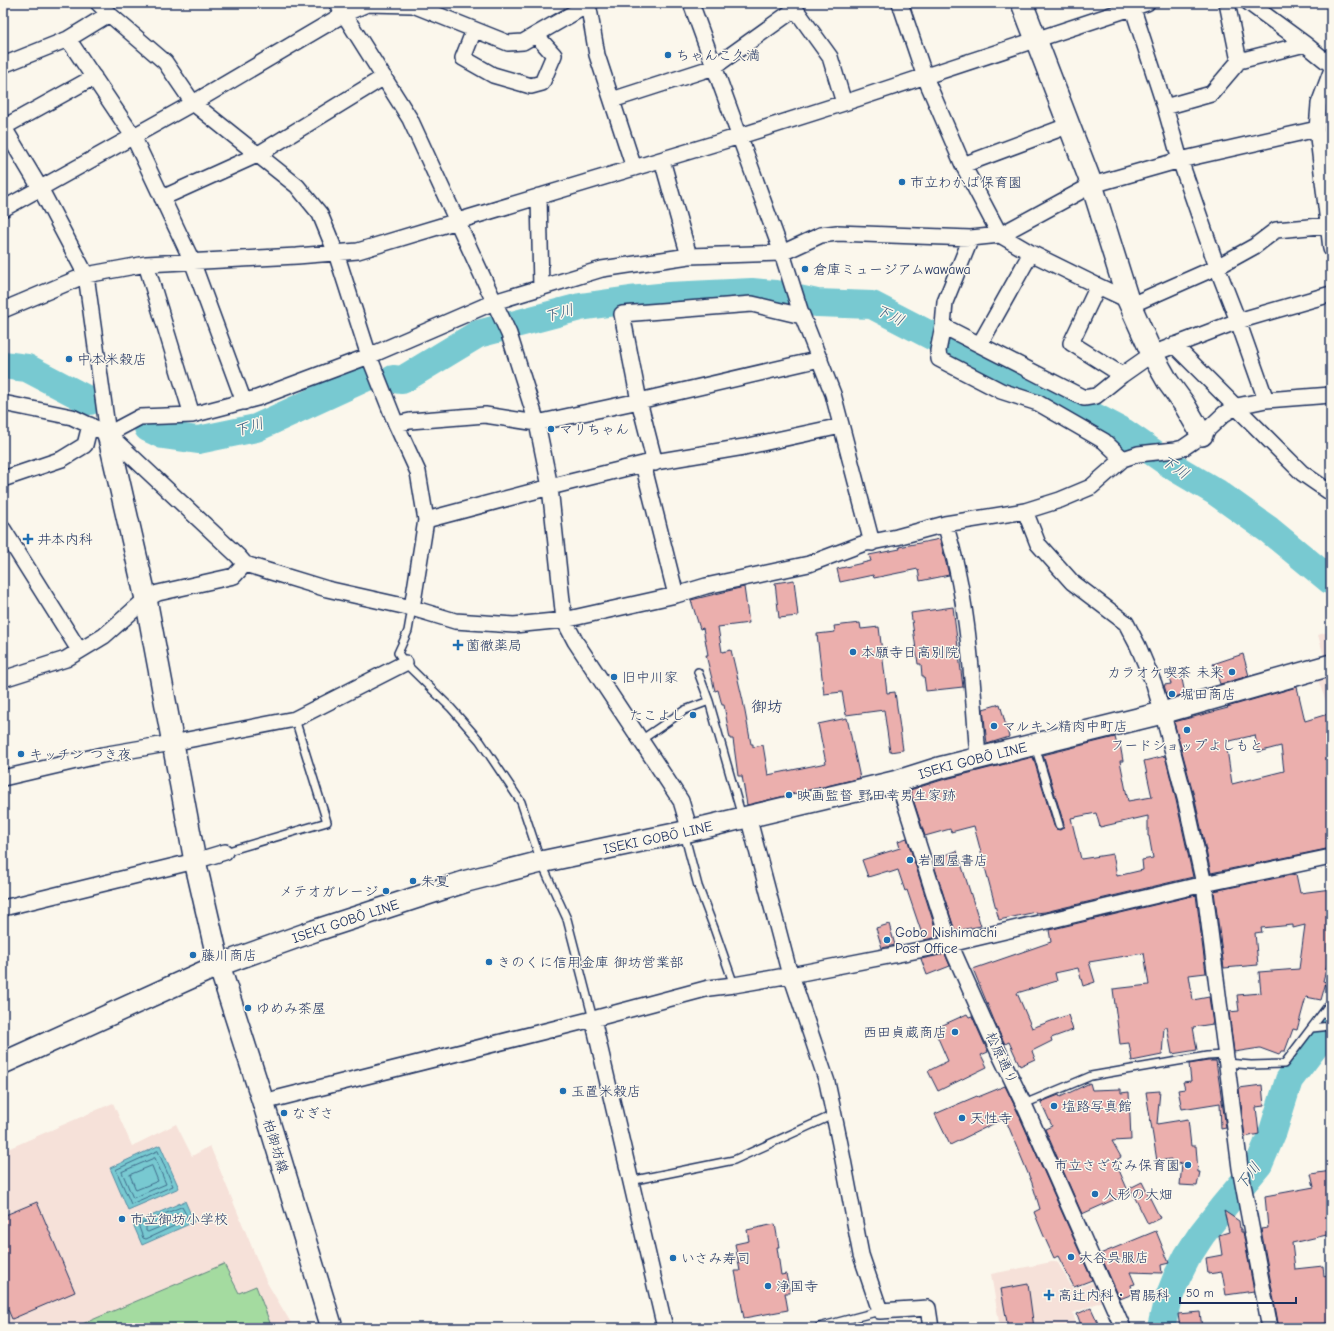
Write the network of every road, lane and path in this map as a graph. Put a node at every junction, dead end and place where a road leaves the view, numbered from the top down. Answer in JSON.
{"nodes":[{"id":1,"x":98,"y":3,"type":"edge"},
{"id":2,"x":590,"y":3,"type":"edge"},
{"id":3,"x":900,"y":3,"type":"edge"},
{"id":4,"x":1022,"y":3,"type":"edge"},
{"id":5,"x":1227,"y":3,"type":"edge"},
{"id":6,"x":1249,"y":3,"type":"edge"},
{"id":7,"x":693,"y":4,"type":"edge"},
{"id":8,"x":1137,"y":5,"type":"edge"},
{"id":9,"x":793,"y":6,"type":"edge"},
{"id":10,"x":432,"y":7,"type":"edge"},
{"id":11,"x":340,"y":8,"type":"edge"},
{"id":12,"x":109,"y":14,"type":"junction"},
{"id":13,"x":474,"y":30,"type":"junction"},
{"id":14,"x":536,"y":35,"type":"junction"},
{"id":15,"x":68,"y":39,"type":"junction"},
{"id":16,"x":1036,"y":39,"type":"junction"},
{"id":17,"x":1305,"y":44,"type":"junction"},
{"id":18,"x":1239,"y":61,"type":"junction"},
{"id":19,"x":3,"y":65,"type":"edge"},
{"id":20,"x":1331,"y":65,"type":"edge"},
{"id":21,"x":714,"y":67,"type":"junction"},
{"id":22,"x":1331,"y":72,"type":"edge"},
{"id":23,"x":94,"y":77,"type":"junction"},
{"id":24,"x":384,"y":77,"type":"junction"},
{"id":25,"x":925,"y":77,"type":"junction"},
{"id":26,"x":612,"y":100,"type":"junction"},
{"id":27,"x":193,"y":103,"type":"junction"},
{"id":28,"x":844,"y":103,"type":"junction"},
{"id":29,"x":1166,"y":107,"type":"junction"},
{"id":30,"x":1070,"y":125,"type":"junction"},
{"id":31,"x":3,"y":126,"type":"edge"},
{"id":32,"x":1317,"y":129,"type":"junction"},
{"id":33,"x":133,"y":136,"type":"junction"},
{"id":34,"x":740,"y":136,"type":"junction"},
{"id":35,"x":257,"y":155,"type":"junction"},
{"id":36,"x":662,"y":160,"type":"junction"},
{"id":37,"x":1180,"y":160,"type":"junction"},
{"id":38,"x":963,"y":165,"type":"junction"},
{"id":39,"x":634,"y":168,"type":"junction"},
{"id":40,"x":1092,"y":185,"type":"junction"},
{"id":41,"x":40,"y":188,"type":"junction"},
{"id":42,"x":539,"y":196,"type":"junction"},
{"id":43,"x":162,"y":198,"type":"junction"},
{"id":44,"x":3,"y":209,"type":"edge"},
{"id":45,"x":456,"y":221,"type":"junction"},
{"id":46,"x":1329,"y":225,"type":"edge"},
{"id":47,"x":1000,"y":235,"type":"junction"},
{"id":48,"x":971,"y":238,"type":"junction"},
{"id":49,"x":1331,"y":250,"type":"edge"},
{"id":50,"x":336,"y":253,"type":"junction"},
{"id":51,"x":782,"y":253,"type":"junction"},
{"id":52,"x":1031,"y":253,"type":"junction"},
{"id":53,"x":689,"y":256,"type":"junction"},
{"id":54,"x":192,"y":262,"type":"junction"},
{"id":55,"x":146,"y":264,"type":"junction"},
{"id":56,"x":1217,"y":267,"type":"junction"},
{"id":57,"x":86,"y":275,"type":"junction"},
{"id":58,"x":1098,"y":286,"type":"junction"},
{"id":59,"x":541,"y":288,"type":"junction"},
{"id":60,"x":1331,"y":294,"type":"edge"},
{"id":61,"x":1130,"y":303,"type":"junction"},
{"id":62,"x":497,"y":308,"type":"junction"},
{"id":63,"x":3,"y":310,"type":"edge"},
{"id":64,"x":801,"y":313,"type":"junction"},
{"id":65,"x":1238,"y":321,"type":"junction"},
{"id":66,"x":943,"y":329,"type":"junction"},
{"id":67,"x":980,"y":344,"type":"junction"},
{"id":68,"x":1174,"y":344,"type":"junction"},
{"id":69,"x":1152,"y":354,"type":"junction"},
{"id":70,"x":369,"y":356,"type":"junction"},
{"id":71,"x":820,"y":358,"type":"junction"},
{"id":72,"x":1122,"y":375,"type":"junction"},
{"id":73,"x":1331,"y":394,"type":"edge"},
{"id":74,"x":1266,"y":400,"type":"junction"},
{"id":75,"x":639,"y":401,"type":"junction"},
{"id":76,"x":244,"y":402,"type":"junction"},
{"id":77,"x":3,"y":403,"type":"edge"},
{"id":78,"x":1237,"y":406,"type":"junction"},
{"id":79,"x":192,"y":415,"type":"junction"},
{"id":80,"x":537,"y":423,"type":"junction"},
{"id":81,"x":396,"y":424,"type":"junction"},
{"id":82,"x":841,"y":426,"type":"junction"},
{"id":83,"x":99,"y":430,"type":"junction"},
{"id":84,"x":1202,"y":435,"type":"junction"},
{"id":85,"x":1123,"y":459,"type":"junction"},
{"id":86,"x":649,"y":464,"type":"junction"},
{"id":87,"x":3,"y":479,"type":"edge"},
{"id":88,"x":550,"y":487,"type":"junction"},
{"id":89,"x":1331,"y":493,"type":"edge"},
{"id":90,"x":1025,"y":511,"type":"junction"},
{"id":91,"x":426,"y":520,"type":"junction"},
{"id":92,"x":945,"y":524,"type":"junction"},
{"id":93,"x":3,"y":529,"type":"edge"},
{"id":94,"x":872,"y":543,"type":"junction"},
{"id":95,"x":245,"y":564,"type":"junction"},
{"id":96,"x":676,"y":595,"type":"junction"},
{"id":97,"x":146,"y":599,"type":"junction"},
{"id":98,"x":412,"y":608,"type":"junction"},
{"id":99,"x":564,"y":620,"type":"junction"},
{"id":100,"x":79,"y":650,"type":"junction"},
{"id":101,"x":406,"y":663,"type":"junction"},
{"id":102,"x":1331,"y":665,"type":"edge"},
{"id":103,"x":698,"y":672,"type":"dead end"},
{"id":104,"x":3,"y":679,"type":"edge"},
{"id":105,"x":709,"y":701,"type":"junction"},
{"id":106,"x":1162,"y":713,"type":"junction"},
{"id":107,"x":295,"y":719,"type":"junction"},
{"id":108,"x":641,"y":740,"type":"junction"},
{"id":109,"x":172,"y":743,"type":"junction"},
{"id":110,"x":1034,"y":744,"type":"junction"},
{"id":111,"x":978,"y":758,"type":"junction"},
{"id":112,"x":3,"y":778,"type":"edge"},
{"id":113,"x":898,"y":781,"type":"junction"},
{"id":114,"x":745,"y":817,"type":"junction"},
{"id":115,"x":1059,"y":824,"type":"dead end"},
{"id":116,"x":687,"y":832,"type":"junction"},
{"id":117,"x":225,"y":852,"type":"joint"},
{"id":118,"x":1331,"y":858,"type":"edge"},
{"id":119,"x":195,"y":861,"type":"junction"},
{"id":120,"x":541,"y":862,"type":"junction"},
{"id":121,"x":1204,"y":884,"type":"junction"},
{"id":122,"x":3,"y":908,"type":"edge"},
{"id":123,"x":950,"y":944,"type":"junction"},
{"id":124,"x":219,"y":965,"type":"junction"},
{"id":125,"x":790,"y":975,"type":"junction"},
{"id":126,"x":734,"y":985,"type":"junction"},
{"id":127,"x":1331,"y":1002,"type":"edge"},
{"id":128,"x":593,"y":1019,"type":"junction"},
{"id":129,"x":1331,"y":1026,"type":"edge"},
{"id":130,"x":1315,"y":1028,"type":"junction"},
{"id":131,"x":1226,"y":1059,"type":"junction"},
{"id":132,"x":3,"y":1063,"type":"edge"},
{"id":133,"x":263,"y":1102,"type":"junction"},
{"id":134,"x":1024,"y":1104,"type":"junction"},
{"id":135,"x":833,"y":1115,"type":"junction"},
{"id":136,"x":630,"y":1181,"type":"junction"},
{"id":137,"x":880,"y":1311,"type":"junction"},
{"id":138,"x":332,"y":1328,"type":"edge"},
{"id":139,"x":665,"y":1328,"type":"edge"},
{"id":140,"x":819,"y":1328,"type":"edge"},
{"id":141,"x":932,"y":1328,"type":"edge"},
{"id":142,"x":1123,"y":1328,"type":"edge"},
{"id":143,"x":1270,"y":1328,"type":"edge"}],
"edges":[{"from":1,"to":12,"type":"street"},
{"from":2,"to":14,"type":"street"},
{"from":2,"to":26,"type":"street"},
{"from":3,"to":25,"type":"street"},
{"from":4,"to":16,"type":"main road"},
{"from":5,"to":18,"type":"street"},
{"from":6,"to":17,"type":"street"},
{"from":7,"to":21,"type":"street"},
{"from":8,"to":16,"type":"street"},
{"from":8,"to":29,"type":"street"},
{"from":9,"to":21,"type":"street"},
{"from":9,"to":28,"type":"street"},
{"from":10,"to":11,"type":"street"},
{"from":10,"to":13,"type":"street"},
{"from":11,"to":24,"type":"street"},
{"from":11,"to":27,"type":"street"},
{"from":12,"to":15,"type":"street"},
{"from":12,"to":27,"type":"street"},
{"from":13,"to":14,"type":"street"},
{"from":13,"to":14,"type":"street"},
{"from":15,"to":19,"type":"street"},
{"from":15,"to":23,"type":"street"},
{"from":16,"to":25,"type":"street"},
{"from":16,"to":30,"type":"main road"},
{"from":17,"to":18,"type":"street"},
{"from":17,"to":20,"type":"street"},
{"from":18,"to":29,"type":"street"},
{"from":21,"to":26,"type":"street"},
{"from":21,"to":34,"type":"street"},
{"from":22,"to":32,"type":"street"},
{"from":23,"to":31,"type":"street"},
{"from":23,"to":33,"type":"street"},
{"from":24,"to":35,"type":"street"},
{"from":24,"to":45,"type":"street"},
{"from":25,"to":28,"type":"street"},
{"from":25,"to":38,"type":"street"},
{"from":26,"to":39,"type":"street"},
{"from":27,"to":33,"type":"street"},
{"from":27,"to":35,"type":"street"},
{"from":28,"to":34,"type":"street"},
{"from":29,"to":37,"type":"street"},
{"from":30,"to":38,"type":"street"},
{"from":30,"to":40,"type":"main road"},
{"from":31,"to":41,"type":"street"},
{"from":32,"to":37,"type":"street"},
{"from":32,"to":46,"type":"street"},
{"from":33,"to":41,"type":"street"},
{"from":33,"to":43,"type":"street"},
{"from":34,"to":36,"type":"street"},
{"from":34,"to":51,"type":"street"},
{"from":35,"to":43,"type":"street"},
{"from":35,"to":50,"type":"street"},
{"from":36,"to":39,"type":"street"},
{"from":36,"to":53,"type":"street"},
{"from":37,"to":40,"type":"street"},
{"from":37,"to":56,"type":"street"},
{"from":38,"to":47,"type":"street"},
{"from":39,"to":42,"type":"street"},
{"from":40,"to":47,"type":"street"},
{"from":40,"to":61,"type":"main road"},
{"from":41,"to":44,"type":"street"},
{"from":41,"to":57,"type":"street"},
{"from":42,"to":45,"type":"street"},
{"from":42,"to":59,"type":"street"},
{"from":43,"to":54,"type":"street"},
{"from":45,"to":50,"type":"street"},
{"from":45,"to":62,"type":"street"},
{"from":46,"to":49,"type":"street"},
{"from":46,"to":56,"type":"street"},
{"from":47,"to":48,"type":"street"},
{"from":47,"to":52,"type":"street"},
{"from":48,"to":51,"type":"street"},
{"from":48,"to":66,"type":"street"},
{"from":50,"to":54,"type":"street"},
{"from":50,"to":70,"type":"street"},
{"from":51,"to":53,"type":"street"},
{"from":51,"to":64,"type":"street"},
{"from":52,"to":58,"type":"street"},
{"from":52,"to":67,"type":"street"},
{"from":53,"to":59,"type":"street"},
{"from":54,"to":55,"type":"street"},
{"from":54,"to":76,"type":"street"},
{"from":55,"to":57,"type":"street"},
{"from":55,"to":79,"type":"street"},
{"from":56,"to":61,"type":"street"},
{"from":56,"to":65,"type":"street"},
{"from":57,"to":63,"type":"street"},
{"from":57,"to":83,"type":"street"},
{"from":58,"to":61,"type":"street"},
{"from":58,"to":72,"type":"street"},
{"from":59,"to":62,"type":"street"},
{"from":60,"to":65,"type":"street"},
{"from":61,"to":69,"type":"main road"},
{"from":62,"to":70,"type":"street"},
{"from":62,"to":80,"type":"street"},
{"from":64,"to":71,"type":"street"},
{"from":64,"to":75,"type":"street"},
{"from":65,"to":68,"type":"street"},
{"from":65,"to":74,"type":"street"},
{"from":66,"to":67,"type":"street"},
{"from":66,"to":85,"type":"street"},
{"from":67,"to":72,"type":"street"},
{"from":68,"to":69,"type":"street"},
{"from":68,"to":78,"type":"street"},
{"from":69,"to":72,"type":"street"},
{"from":69,"to":84,"type":"main road"},
{"from":70,"to":76,"type":"street"},
{"from":70,"to":81,"type":"street"},
{"from":71,"to":75,"type":"street"},
{"from":71,"to":82,"type":"street"},
{"from":73,"to":74,"type":"street"},
{"from":74,"to":78,"type":"street"},
{"from":75,"to":80,"type":"street"},
{"from":75,"to":86,"type":"street"},
{"from":76,"to":79,"type":"street"},
{"from":77,"to":83,"type":"street"},
{"from":78,"to":84,"type":"street"},
{"from":78,"to":89,"type":"street"},
{"from":79,"to":83,"type":"street"},
{"from":80,"to":81,"type":"street"},
{"from":80,"to":88,"type":"street"},
{"from":81,"to":91,"type":"street"},
{"from":82,"to":86,"type":"street"},
{"from":82,"to":94,"type":"street"},
{"from":83,"to":87,"type":"street"},
{"from":83,"to":95,"type":"street"},
{"from":83,"to":97,"type":"main road","name":"柏御坊線"},
{"from":84,"to":85,"type":"street"},
{"from":85,"to":90,"type":"street"},
{"from":86,"to":88,"type":"street"},
{"from":86,"to":96,"type":"street"},
{"from":88,"to":91,"type":"street"},
{"from":88,"to":99,"type":"street"},
{"from":90,"to":92,"type":"street"},
{"from":90,"to":106,"type":"street"},
{"from":91,"to":98,"type":"street"},
{"from":92,"to":94,"type":"street"},
{"from":92,"to":111,"type":"street"},
{"from":93,"to":100,"type":"street"},
{"from":94,"to":96,"type":"street"},
{"from":95,"to":97,"type":"street"},
{"from":95,"to":98,"type":"street"},
{"from":96,"to":99,"type":"street"},
{"from":97,"to":100,"type":"street"},
{"from":97,"to":109,"type":"main road","name":"柏御坊線"},
{"from":98,"to":99,"type":"street"},
{"from":98,"to":101,"type":"lane"},
{"from":99,"to":108,"type":"street"},
{"from":100,"to":104,"type":"street"},
{"from":101,"to":107,"type":"street"},
{"from":101,"to":120,"type":"lane"},
{"from":102,"to":106,"type":"main road","name":"ISEKI GOBŌ LINE"},
{"from":103,"to":105,"type":"lane"},
{"from":105,"to":108,"type":"lane"},
{"from":105,"to":114,"type":"lane"},
{"from":106,"to":110,"type":"main road","name":"ISEKI GOBŌ LINE"},
{"from":106,"to":121,"type":"street"},
{"from":107,"to":109,"type":"street"},
{"from":107,"to":117,"type":"lane"},
{"from":108,"to":116,"type":"street"},
{"from":109,"to":112,"type":"street"},
{"from":109,"to":119,"type":"main road","name":"柏御坊線"},
{"from":110,"to":111,"type":"main road","name":"ISEKI GOBŌ LINE"},
{"from":110,"to":115,"type":"lane"},
{"from":111,"to":113,"type":"main road","name":"ISEKI GOBŌ LINE"},
{"from":113,"to":114,"type":"main road","name":"ISEKI GOBŌ LINE"},
{"from":113,"to":123,"type":"street","name":"松原通り"},
{"from":114,"to":116,"type":"main road","name":"ISEKI GOBŌ LINE"},
{"from":114,"to":125,"type":"street"},
{"from":116,"to":120,"type":"main road","name":"ISEKI GOBŌ LINE"},
{"from":116,"to":126,"type":"lane"},
{"from":117,"to":119,"type":"street"},
{"from":118,"to":121,"type":"street"},
{"from":119,"to":122,"type":"street"},
{"from":119,"to":124,"type":"main road","name":"柏御坊線"},
{"from":120,"to":124,"type":"main road","name":"ISEKI GOBŌ LINE"},
{"from":120,"to":128,"type":"lane"},
{"from":121,"to":123,"type":"street"},
{"from":121,"to":131,"type":"street"},
{"from":123,"to":125,"type":"street"},
{"from":123,"to":134,"type":"street","name":"松原通り"},
{"from":124,"to":132,"type":"main road","name":"ISEKI GOBŌ LINE"},
{"from":124,"to":133,"type":"main road","name":"柏御坊線"},
{"from":125,"to":126,"type":"street"},
{"from":125,"to":135,"type":"street"},
{"from":126,"to":128,"type":"street"},
{"from":127,"to":130,"type":"lane"},
{"from":128,"to":133,"type":"street"},
{"from":128,"to":136,"type":"street"},
{"from":129,"to":130,"type":"lane"},
{"from":130,"to":131,"type":"lane"},
{"from":131,"to":134,"type":"lane"},
{"from":131,"to":143,"type":"street"},
{"from":133,"to":138,"type":"main road","name":"柏御坊線"},
{"from":134,"to":142,"type":"street","name":"松原通り"},
{"from":135,"to":136,"type":"lane"},
{"from":135,"to":137,"type":"street"},
{"from":136,"to":139,"type":"street"},
{"from":137,"to":140,"type":"lane"},
{"from":137,"to":141,"type":"street"}]}
